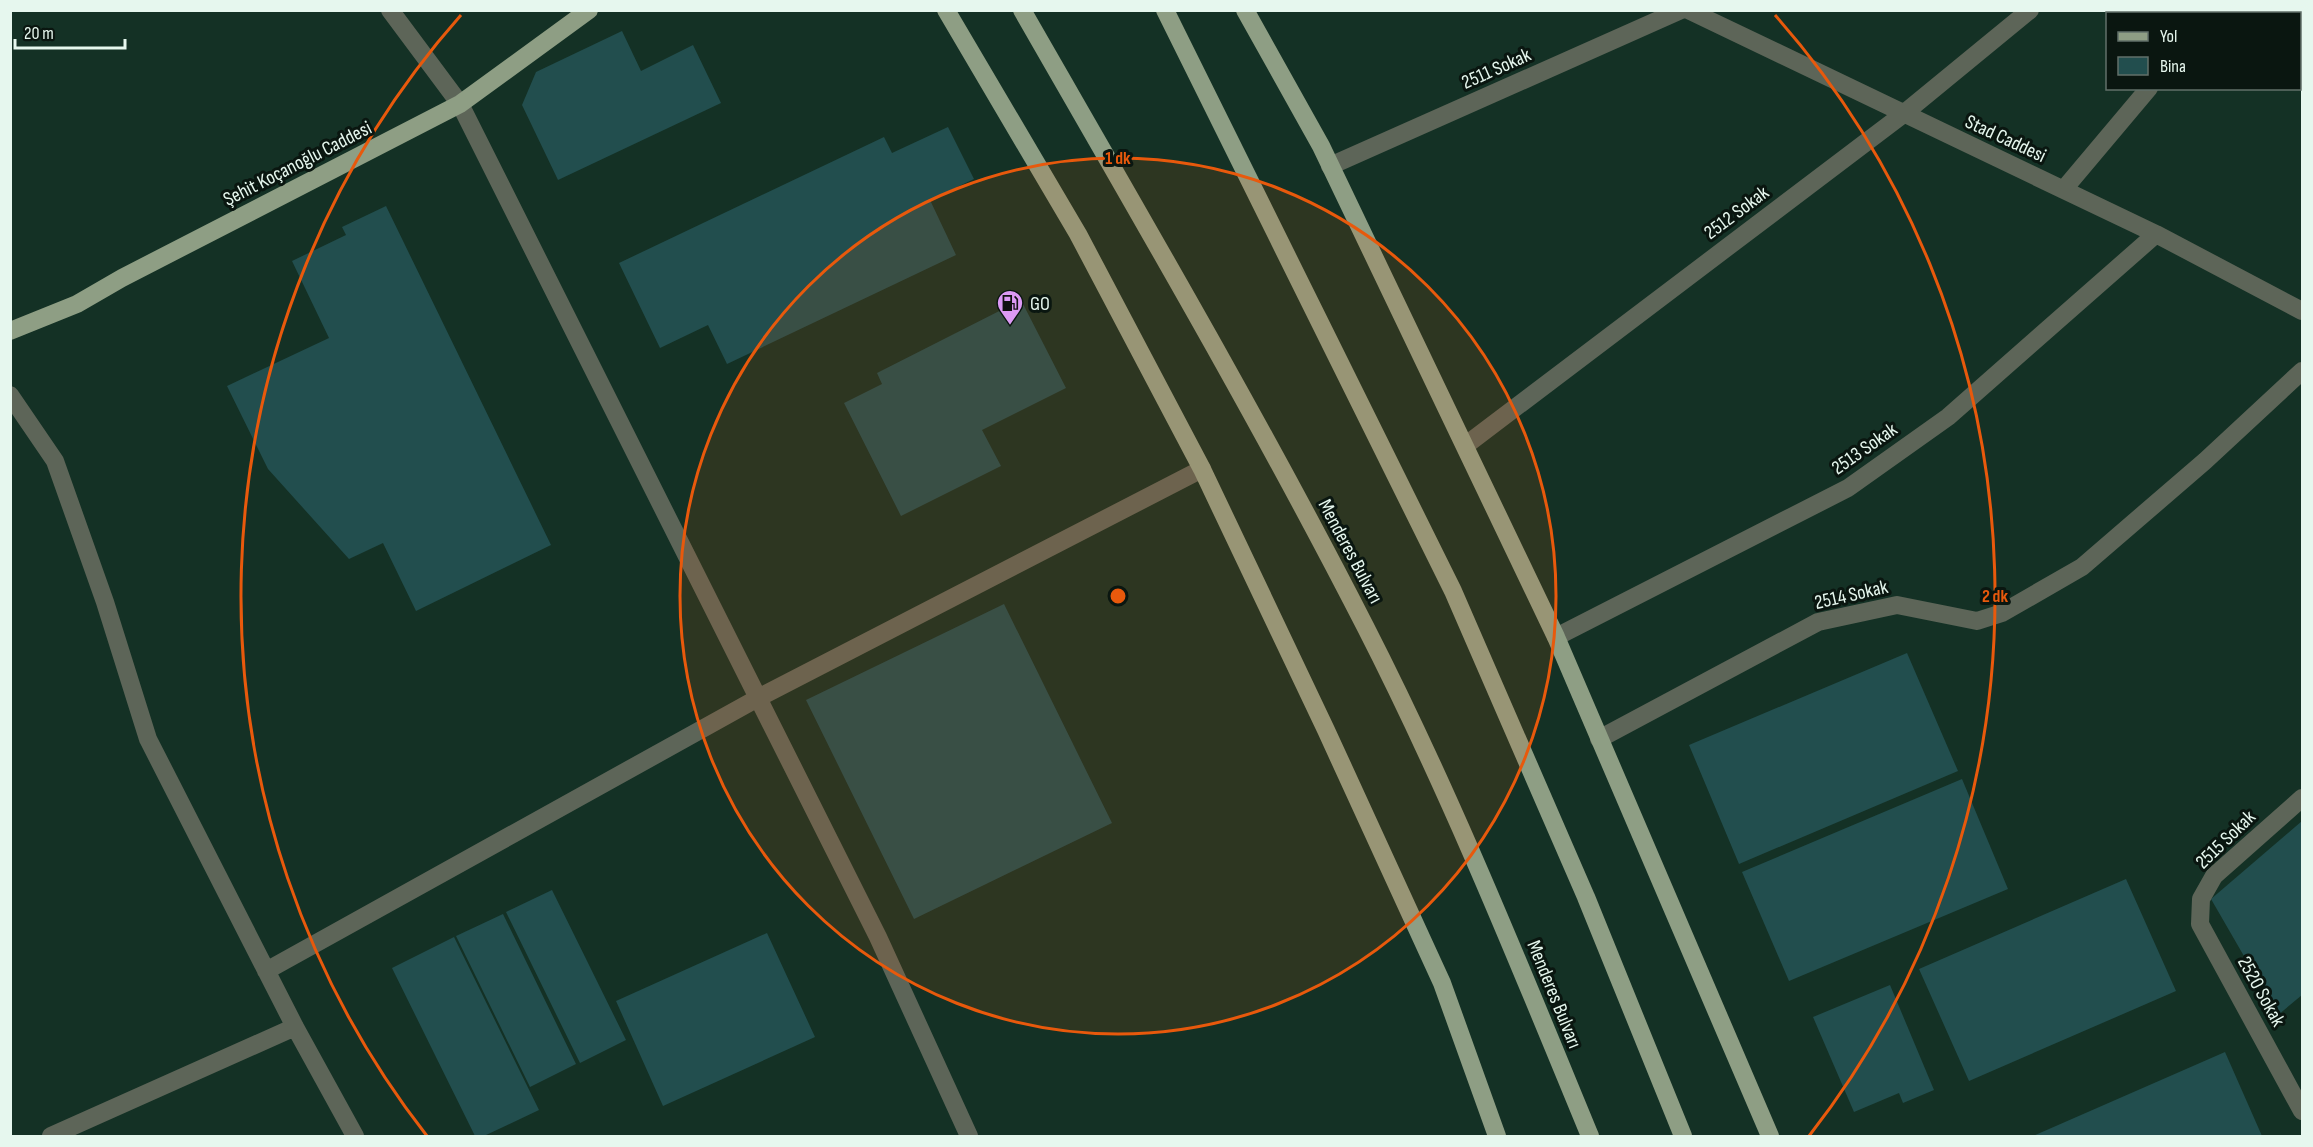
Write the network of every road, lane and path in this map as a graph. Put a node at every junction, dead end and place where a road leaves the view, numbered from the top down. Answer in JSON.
{"nodes":[{"id":1,"x":390,"y":10,"type":"edge"},
{"id":2,"x":589,"y":10,"type":"edge"},
{"id":3,"x":946,"y":10,"type":"edge"},
{"id":4,"x":1022,"y":10,"type":"edge"},
{"id":5,"x":1165,"y":10,"type":"edge"},
{"id":6,"x":1245,"y":10,"type":"edge"},
{"id":7,"x":1681,"y":10,"type":"edge"},
{"id":8,"x":1688,"y":10,"type":"edge"},
{"id":9,"x":2030,"y":10,"type":"edge"},
{"id":10,"x":2147,"y":90,"type":"edge"},
{"id":11,"x":460,"y":104,"type":"junction"},
{"id":12,"x":1902,"y":115,"type":"junction"},
{"id":13,"x":1330,"y":166,"type":"junction"},
{"id":14,"x":2064,"y":189,"type":"junction"},
{"id":15,"x":2156,"y":234,"type":"junction"},
{"id":16,"x":2302,"y":311,"type":"edge"},
{"id":17,"x":10,"y":331,"type":"edge"},
{"id":18,"x":2302,"y":371,"type":"edge"},
{"id":19,"x":10,"y":395,"type":"edge"},
{"id":20,"x":1466,"y":445,"type":"junction"},
{"id":21,"x":1202,"y":469,"type":"junction"},
{"id":22,"x":1557,"y":637,"type":"junction"},
{"id":23,"x":758,"y":698,"type":"junction"},
{"id":24,"x":1599,"y":739,"type":"junction"},
{"id":25,"x":2302,"y":798,"type":"edge"},
{"id":26,"x":2200,"y":924,"type":"joint"},
{"id":27,"x":266,"y":971,"type":"junction"},
{"id":28,"x":295,"y":1027,"type":"junction"},
{"id":29,"x":2302,"y":1112,"type":"edge"},
{"id":30,"x":51,"y":1137,"type":"edge"},
{"id":31,"x":355,"y":1137,"type":"edge"},
{"id":32,"x":969,"y":1137,"type":"edge"},
{"id":33,"x":1497,"y":1137,"type":"edge"},
{"id":34,"x":1590,"y":1137,"type":"edge"},
{"id":35,"x":1683,"y":1137,"type":"edge"},
{"id":36,"x":1770,"y":1137,"type":"edge"}],
"edges":[{"from":1,"to":11,"type":"street"},
{"from":2,"to":11,"type":"main road","name":"Şehit Koçanoğlu Caddesi"},
{"from":3,"to":21,"type":"main road"},
{"from":4,"to":34,"type":"main road","name":"Menderes Bulvarı"},
{"from":5,"to":35,"type":"main road"},
{"from":6,"to":13,"type":"main road"},
{"from":7,"to":13,"type":"street","name":"2511 Sokak"},
{"from":8,"to":12,"type":"street","name":"Stad Caddesi"},
{"from":9,"to":12,"type":"street","name":"2512 Sokak"},
{"from":10,"to":14,"type":"street"},
{"from":11,"to":17,"type":"main road","name":"Şehit Koçanoğlu Caddesi"},
{"from":11,"to":23,"type":"street"},
{"from":12,"to":14,"type":"street","name":"Stad Caddesi"},
{"from":12,"to":20,"type":"street","name":"2512 Sokak"},
{"from":13,"to":20,"type":"main road"},
{"from":14,"to":15,"type":"street","name":"Stad Caddesi"},
{"from":15,"to":16,"type":"street","name":"Stad Caddesi"},
{"from":15,"to":22,"type":"street","name":"2513 Sokak"},
{"from":18,"to":24,"type":"street","name":"2514 Sokak"},
{"from":19,"to":27,"type":"street"},
{"from":20,"to":22,"type":"main road"},
{"from":21,"to":23,"type":"street"},
{"from":21,"to":33,"type":"main road"},
{"from":22,"to":24,"type":"main road"},
{"from":23,"to":27,"type":"street"},
{"from":23,"to":32,"type":"street"},
{"from":24,"to":36,"type":"main road"},
{"from":25,"to":26,"type":"street","name":"2515 Sokak"},
{"from":26,"to":29,"type":"street","name":"2520 Sokak"},
{"from":27,"to":28,"type":"street"},
{"from":28,"to":30,"type":"street"},
{"from":28,"to":31,"type":"street"}]}
